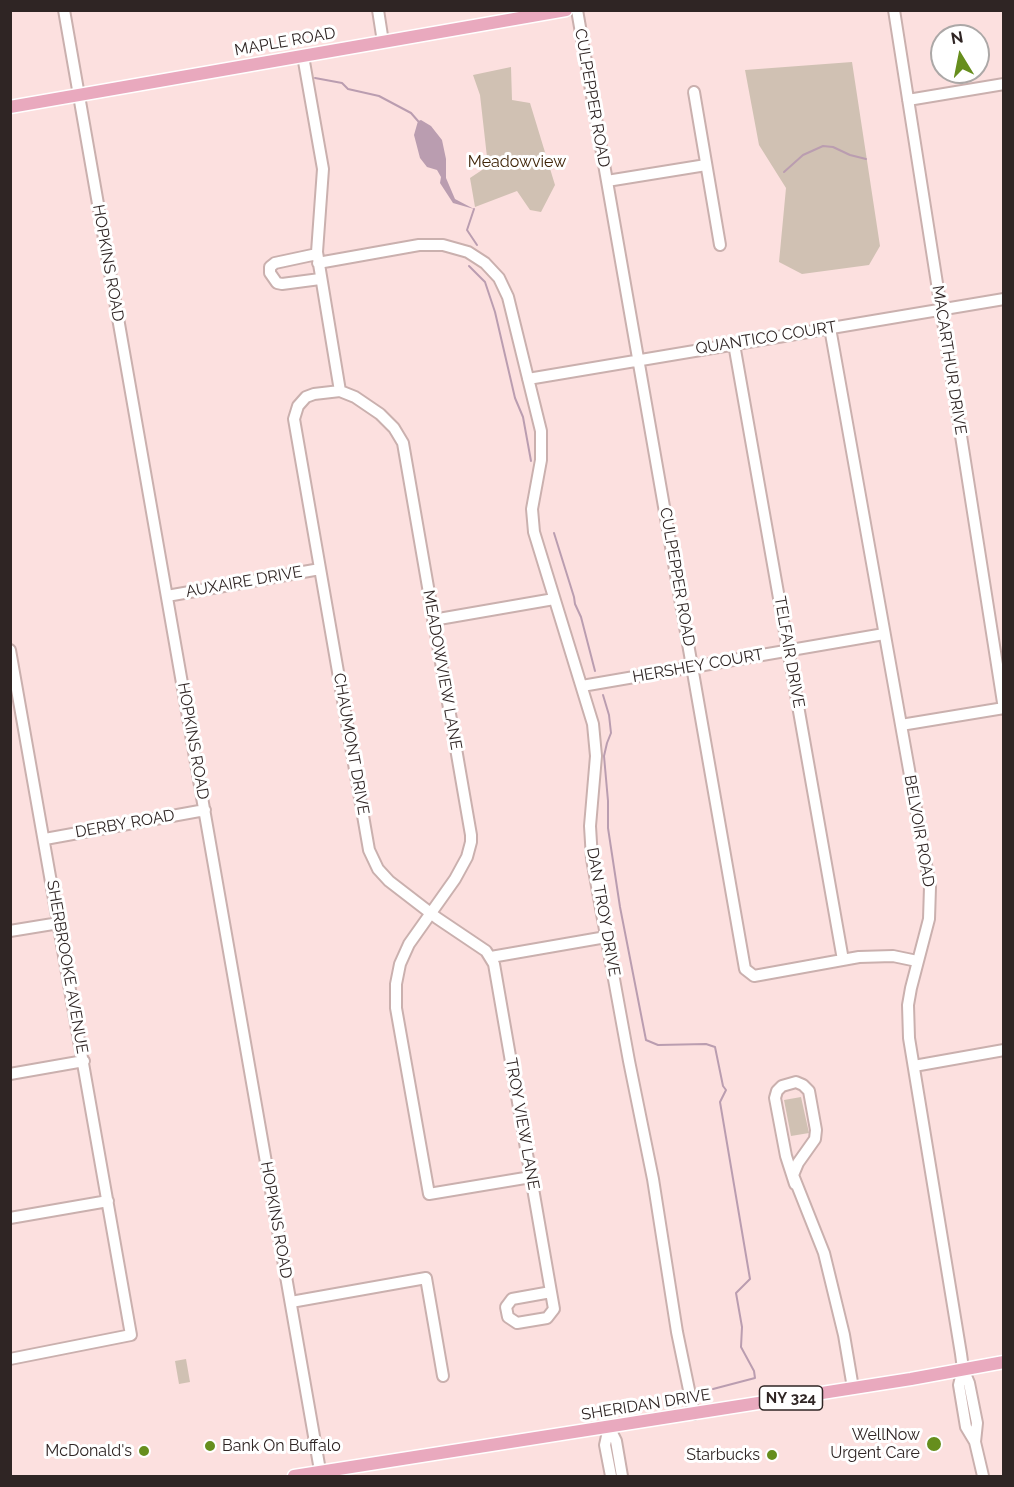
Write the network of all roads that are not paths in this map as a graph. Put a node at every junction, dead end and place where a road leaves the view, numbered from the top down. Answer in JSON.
{"nodes":[{"id":1,"x":64,"y":10,"type":"edge"},
{"id":2,"x":378,"y":10,"type":"edge"},
{"id":3,"x":566,"y":10,"type":"edge"},
{"id":4,"x":577,"y":10,"type":"edge"},
{"id":5,"x":894,"y":10,"type":"edge"},
{"id":6,"x":383,"y":42,"type":"junction"},
{"id":7,"x":303,"y":56,"type":"junction"},
{"id":8,"x":1004,"y":84,"type":"edge"},
{"id":9,"x":694,"y":92,"type":"dead end"},
{"id":10,"x":78,"y":94,"type":"junction"},
{"id":11,"x":908,"y":100,"type":"junction"},
{"id":12,"x":10,"y":107,"type":"edge"},
{"id":13,"x":706,"y":165,"type":"junction"},
{"id":14,"x":607,"y":181,"type":"junction"},
{"id":15,"x":720,"y":244,"type":"dead end"},
{"id":16,"x":317,"y":259,"type":"junction"},
{"id":17,"x":320,"y":279,"type":"junction"},
{"id":18,"x":1004,"y":299,"type":"edge"},
{"id":19,"x":942,"y":309,"type":"junction"},
{"id":20,"x":830,"y":328,"type":"junction"},
{"id":21,"x":734,"y":344,"type":"junction"},
{"id":22,"x":637,"y":360,"type":"junction"},
{"id":23,"x":528,"y":379,"type":"junction"},
{"id":24,"x":340,"y":391,"type":"junction"},
{"id":25,"x":320,"y":569,"type":"junction"},
{"id":26,"x":167,"y":596,"type":"junction"},
{"id":27,"x":554,"y":598,"type":"junction"},
{"id":28,"x":433,"y":620,"type":"junction"},
{"id":29,"x":884,"y":634,"type":"junction"},
{"id":30,"x":10,"y":650,"type":"edge"},
{"id":31,"x":788,"y":650,"type":"junction"},
{"id":32,"x":693,"y":667,"type":"junction"},
{"id":33,"x":582,"y":686,"type":"junction"},
{"id":34,"x":16,"y":708,"type":"edge"},
{"id":35,"x":1003,"y":708,"type":"edge"},
{"id":36,"x":901,"y":725,"type":"junction"},
{"id":37,"x":205,"y":810,"type":"junction"},
{"id":38,"x":45,"y":839,"type":"junction"},
{"id":39,"x":430,"y":913,"type":"junction"},
{"id":40,"x":59,"y":922,"type":"junction"},
{"id":41,"x":10,"y":931,"type":"edge"},
{"id":42,"x":606,"y":937,"type":"junction"},
{"id":43,"x":491,"y":957,"type":"junction"},
{"id":44,"x":843,"y":960,"type":"junction"},
{"id":45,"x":917,"y":962,"type":"junction"},
{"id":46,"x":1004,"y":1050,"type":"edge"},
{"id":47,"x":84,"y":1061,"type":"junction"},
{"id":48,"x":914,"y":1066,"type":"junction"},
{"id":49,"x":10,"y":1074,"type":"edge"},
{"id":50,"x":531,"y":1177,"type":"junction"},
{"id":51,"x":795,"y":1184,"type":"junction"},
{"id":52,"x":108,"y":1201,"type":"junction"},
{"id":53,"x":10,"y":1218,"type":"edge"},
{"id":54,"x":551,"y":1292,"type":"dead end"},
{"id":55,"x":291,"y":1302,"type":"junction"},
{"id":56,"x":10,"y":1359,"type":"edge"},
{"id":57,"x":1004,"y":1362,"type":"edge"},
{"id":58,"x":963,"y":1370,"type":"junction"},
{"id":59,"x":443,"y":1376,"type":"dead end"},
{"id":60,"x":853,"y":1388,"type":"junction"},
{"id":61,"x":694,"y":1414,"type":"junction"},
{"id":62,"x":609,"y":1427,"type":"junction"},
{"id":63,"x":320,"y":1474,"type":"edge"},
{"id":64,"x":294,"y":1476,"type":"edge"},
{"id":65,"x":611,"y":1476,"type":"edge"},
{"id":66,"x":622,"y":1476,"type":"edge"},
{"id":67,"x":983,"y":1476,"type":"edge"}],
"edges":[{"from":1,"to":10,"type":"street","name":"HOPKINS ROAD"},
{"from":2,"to":6,"type":"street"},
{"from":3,"to":6,"type":"main road","name":"MAPLE ROAD"},
{"from":4,"to":14,"type":"street","name":"CULPEPPER ROAD"},
{"from":5,"to":11,"type":"street","name":"MACARTHUR DRIVE"},
{"from":6,"to":7,"type":"main road","name":"MAPLE ROAD"},
{"from":7,"to":10,"type":"main road","name":"MAPLE ROAD"},
{"from":7,"to":16,"type":"street"},
{"from":8,"to":11,"type":"street"},
{"from":9,"to":13,"type":"street"},
{"from":10,"to":12,"type":"main road","name":"MAPLE ROAD"},
{"from":10,"to":26,"type":"street","name":"HOPKINS ROAD"},
{"from":11,"to":19,"type":"street","name":"MACARTHUR DRIVE"},
{"from":13,"to":14,"type":"street"},
{"from":13,"to":15,"type":"street"},
{"from":14,"to":22,"type":"street","name":"CULPEPPER ROAD"},
{"from":16,"to":17,"type":"street"},
{"from":16,"to":17,"type":"street","name":"DAN TROY DRIVE"},
{"from":16,"to":23,"type":"street","name":"DAN TROY DRIVE"},
{"from":17,"to":24,"type":"street"},
{"from":18,"to":19,"type":"street","name":"QUANTICO COURT"},
{"from":19,"to":20,"type":"street","name":"QUANTICO COURT"},
{"from":19,"to":35,"type":"street","name":"MACARTHUR DRIVE"},
{"from":20,"to":21,"type":"street","name":"QUANTICO COURT"},
{"from":20,"to":29,"type":"street","name":"BELVOIR ROAD"},
{"from":21,"to":22,"type":"street","name":"QUANTICO COURT"},
{"from":21,"to":31,"type":"street","name":"TELFAIR DRIVE"},
{"from":22,"to":23,"type":"street","name":"QUANTICO COURT"},
{"from":22,"to":32,"type":"street","name":"CULPEPPER ROAD"},
{"from":23,"to":27,"type":"street","name":"DAN TROY DRIVE"},
{"from":24,"to":25,"type":"street","name":"CHAUMONT DRIVE"},
{"from":24,"to":28,"type":"street","name":"MEADOWVIEW LANE"},
{"from":25,"to":26,"type":"street","name":"AUXAIRE DRIVE"},
{"from":25,"to":39,"type":"street","name":"CHAUMONT DRIVE"},
{"from":26,"to":37,"type":"street","name":"HOPKINS ROAD"},
{"from":27,"to":28,"type":"street"},
{"from":27,"to":33,"type":"street","name":"DAN TROY DRIVE"},
{"from":28,"to":39,"type":"street","name":"MEADOWVIEW LANE"},
{"from":29,"to":31,"type":"street","name":"HERSHEY COURT"},
{"from":29,"to":36,"type":"street","name":"BELVOIR ROAD"},
{"from":30,"to":34,"type":"street","name":"SHERBROOKE AVENUE"},
{"from":31,"to":32,"type":"street","name":"HERSHEY COURT"},
{"from":31,"to":44,"type":"street","name":"TELFAIR DRIVE"},
{"from":32,"to":33,"type":"street","name":"HERSHEY COURT"},
{"from":32,"to":44,"type":"street","name":"CULPEPPER ROAD"},
{"from":33,"to":42,"type":"street","name":"DAN TROY DRIVE"},
{"from":34,"to":38,"type":"street","name":"SHERBROOKE AVENUE"},
{"from":35,"to":36,"type":"street"},
{"from":36,"to":45,"type":"street","name":"BELVOIR ROAD"},
{"from":37,"to":38,"type":"street","name":"DERBY ROAD"},
{"from":37,"to":55,"type":"street","name":"HOPKINS ROAD"},
{"from":38,"to":40,"type":"street","name":"SHERBROOKE AVENUE"},
{"from":39,"to":43,"type":"street","name":"CHAUMONT DRIVE"},
{"from":39,"to":50,"type":"street","name":"MEADOWVIEW LANE"},
{"from":40,"to":41,"type":"street"},
{"from":40,"to":47,"type":"street","name":"SHERBROOKE AVENUE"},
{"from":42,"to":43,"type":"street"},
{"from":42,"to":61,"type":"street","name":"DAN TROY DRIVE"},
{"from":43,"to":50,"type":"street","name":"TROY VIEW LANE"},
{"from":44,"to":45,"type":"street","name":"CULPEPPER ROAD"},
{"from":45,"to":48,"type":"street","name":"BELVOIR ROAD"},
{"from":46,"to":48,"type":"street"},
{"from":47,"to":49,"type":"street"},
{"from":47,"to":52,"type":"street","name":"SHERBROOKE AVENUE"},
{"from":48,"to":58,"type":"street","name":"BELVOIR ROAD"},
{"from":50,"to":54,"type":"street","name":"TROY VIEW LANE"},
{"from":51,"to":51,"type":"street"},
{"from":51,"to":60,"type":"street"},
{"from":52,"to":53,"type":"street"},
{"from":52,"to":56,"type":"street","name":"SHERBROOKE AVENUE"},
{"from":55,"to":59,"type":"street"},
{"from":55,"to":63,"type":"street","name":"HOPKINS ROAD"},
{"from":57,"to":58,"type":"main road","name":"SHERIDAN DRIVE","number":"NY 324"},
{"from":58,"to":60,"type":"main road","name":"SHERIDAN DRIVE","number":"NY 324"},
{"from":58,"to":67,"type":"street","name":"BELVOIR ROAD"},
{"from":60,"to":61,"type":"main road","name":"SHERIDAN DRIVE","number":"NY 324"},
{"from":61,"to":62,"type":"main road","name":"SHERIDAN DRIVE","number":"NY 324"},
{"from":62,"to":63,"type":"main road","name":"SHERIDAN DRIVE","number":"NY 324"},
{"from":62,"to":65,"type":"street"},
{"from":62,"to":66,"type":"street"},
{"from":63,"to":64,"type":"main road","name":"SHERIDAN DRIVE","number":"NY 324"}]}
